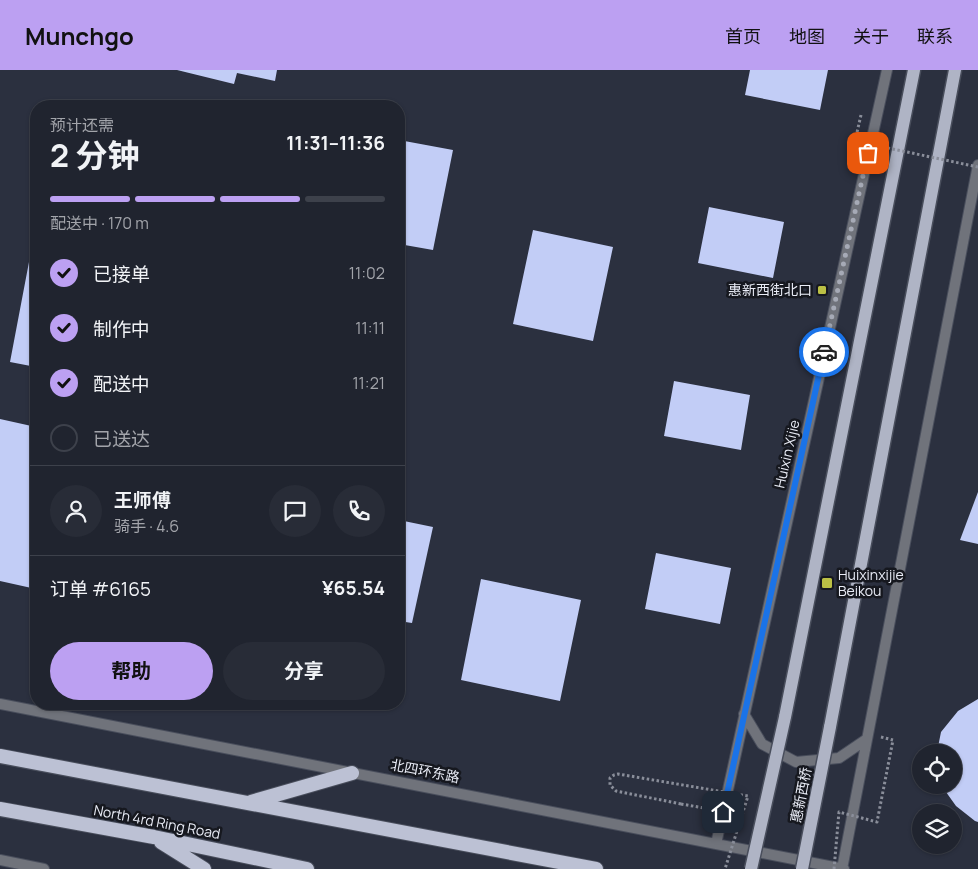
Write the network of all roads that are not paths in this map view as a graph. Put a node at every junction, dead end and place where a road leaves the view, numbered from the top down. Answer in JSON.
{"nodes":[{"id":1,"x":887,"y":70,"type":"edge"},
{"id":2,"x":914,"y":70,"type":"edge"},
{"id":3,"x":954,"y":70,"type":"edge"},
{"id":4,"x":978,"y":166,"type":"edge"},
{"id":5,"x":0,"y":704,"type":"edge"},
{"id":6,"x":30,"y":710,"type":"edge"},
{"id":7,"x":31,"y":710,"type":"edge"},
{"id":8,"x":744,"y":714,"type":"junction"},
{"id":9,"x":867,"y":739,"type":"junction"},
{"id":10,"x":0,"y":756,"type":"edge"},
{"id":11,"x":352,"y":773,"type":"junction"},
{"id":12,"x":247,"y":803,"type":"junction"},
{"id":13,"x":0,"y":809,"type":"edge"},
{"id":14,"x":154,"y":837,"type":"junction"},
{"id":15,"x":716,"y":844,"type":"junction"},
{"id":16,"x":0,"y":860,"type":"edge"},
{"id":17,"x":44,"y":869,"type":"edge"},
{"id":18,"x":204,"y":869,"type":"edge"},
{"id":19,"x":307,"y":869,"type":"edge"},
{"id":20,"x":596,"y":869,"type":"edge"},
{"id":21,"x":751,"y":869,"type":"edge"},
{"id":22,"x":802,"y":869,"type":"edge"},
{"id":23,"x":843,"y":869,"type":"edge"}],
"edges":[{"from":1,"to":8,"type":"street","name":"Huixin Xijie"},
{"from":2,"to":21,"type":"main road","bridge":true},
{"from":3,"to":22,"type":"main road","name":"惠新西桥","bridge":true},
{"from":4,"to":9,"type":"street"},
{"from":5,"to":6,"type":"street","name":"北四环东路"},
{"from":7,"to":11,"type":"street","name":"北四环东路"},
{"from":8,"to":9,"type":"street"},
{"from":8,"to":15,"type":"street","name":"Huixin Xijie"},
{"from":9,"to":23,"type":"street"},
{"from":10,"to":12,"type":"highway"},
{"from":11,"to":12,"type":"highway"},
{"from":11,"to":15,"type":"street","name":"北四环东路"},
{"from":12,"to":20,"type":"highway"},
{"from":13,"to":14,"type":"highway","name":"North 4rd Ring Road"},
{"from":14,"to":18,"type":"highway"},
{"from":14,"to":19,"type":"highway","name":"North 4rd Ring Road"},
{"from":15,"to":23,"type":"street","name":"北四环东路"},
{"from":16,"to":17,"type":"street"}]}
